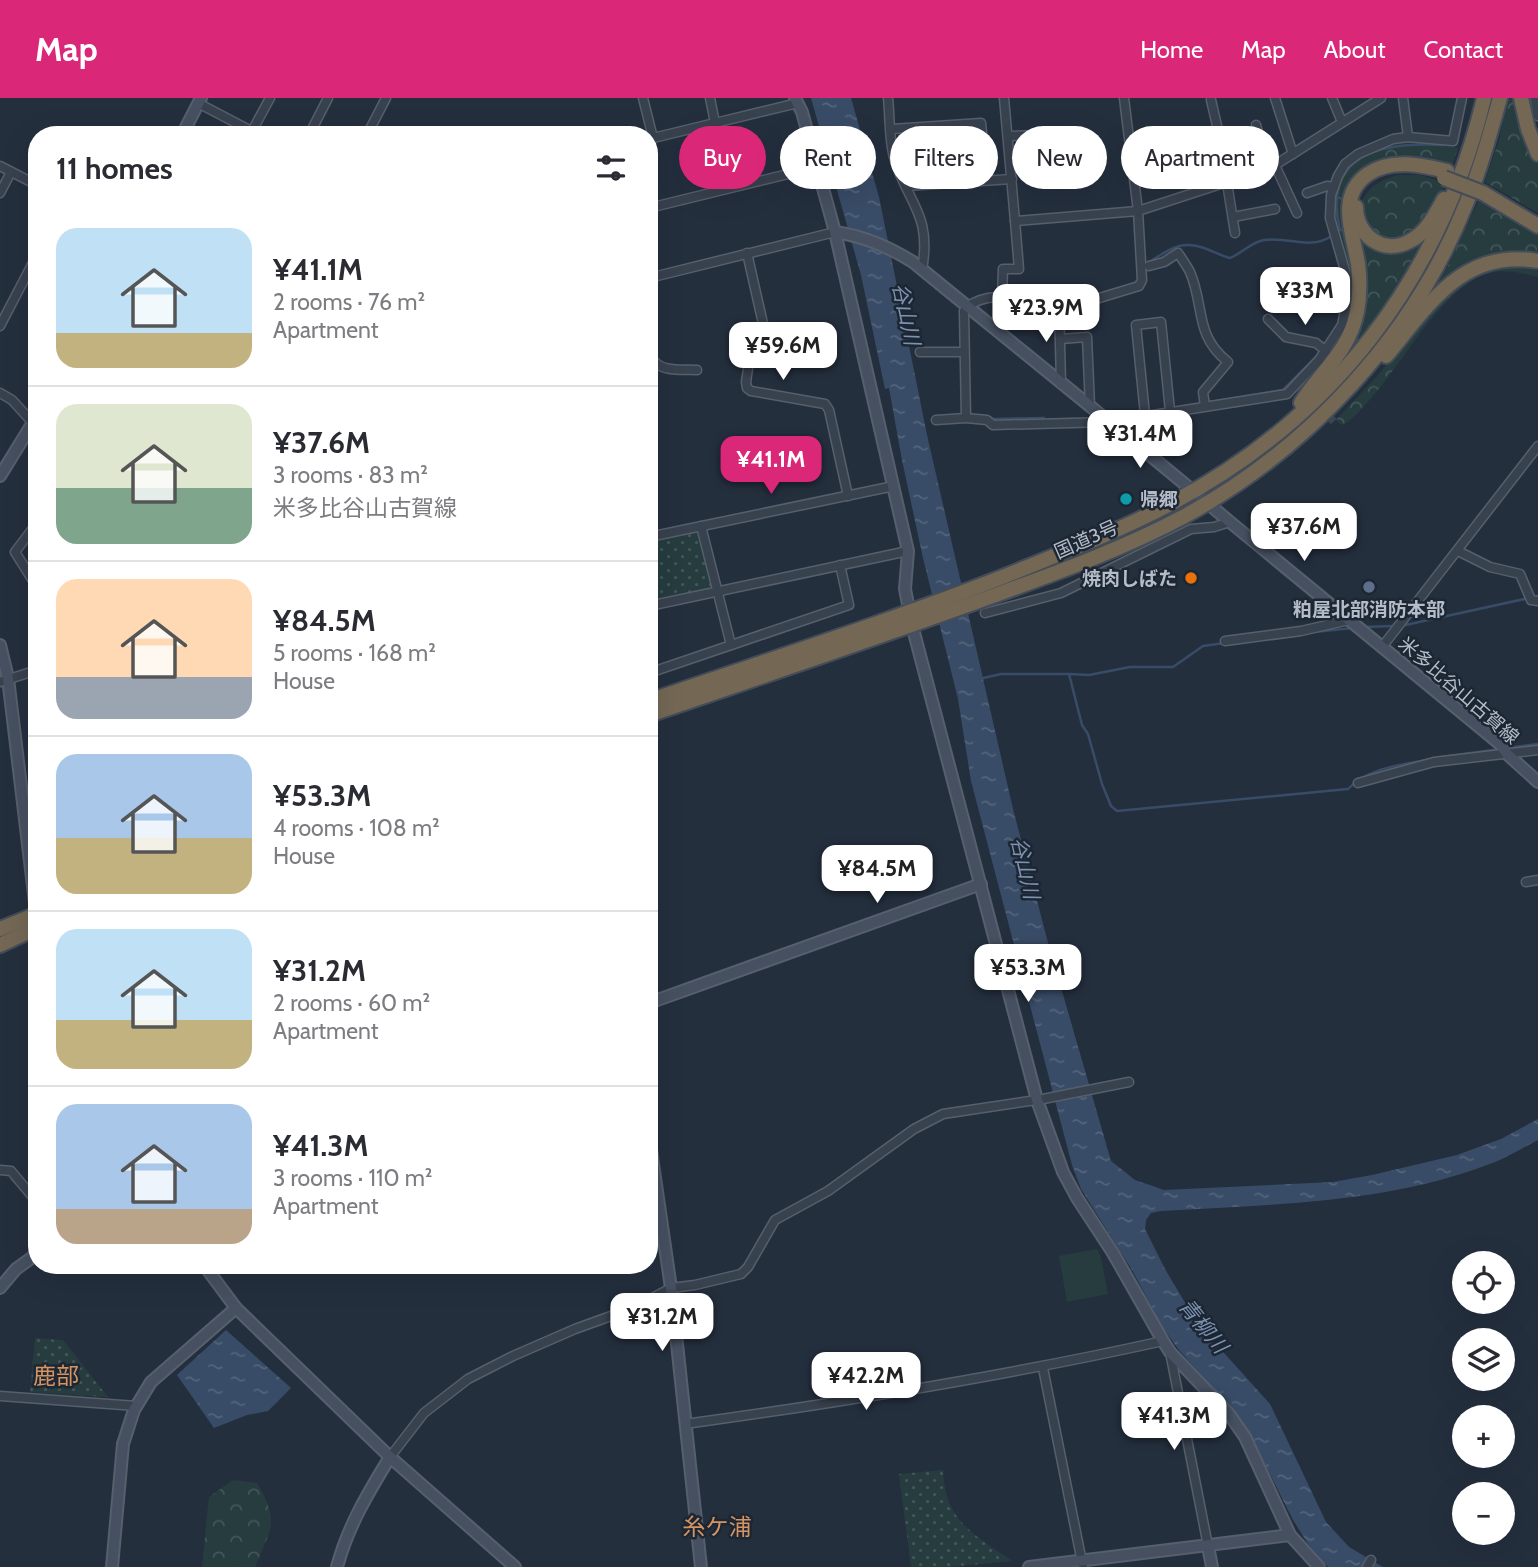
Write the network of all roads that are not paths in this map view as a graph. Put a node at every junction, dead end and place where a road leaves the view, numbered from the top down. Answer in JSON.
{"nodes":[{"id":1,"x":270,"y":98,"type":"edge"},
{"id":2,"x":328,"y":98,"type":"edge"},
{"id":3,"x":386,"y":98,"type":"edge"},
{"id":4,"x":643,"y":98,"type":"edge"},
{"id":5,"x":710,"y":98,"type":"edge"},
{"id":6,"x":888,"y":98,"type":"edge"},
{"id":7,"x":1004,"y":98,"type":"edge"},
{"id":8,"x":1124,"y":98,"type":"edge"},
{"id":9,"x":1275,"y":98,"type":"edge"},
{"id":10,"x":1332,"y":98,"type":"edge"},
{"id":11,"x":1381,"y":98,"type":"edge"},
{"id":12,"x":1403,"y":98,"type":"edge"},
{"id":13,"x":1462,"y":98,"type":"edge"},
{"id":14,"x":1500,"y":98,"type":"edge"},
{"id":15,"x":1521,"y":98,"type":"edge"},
{"id":16,"x":1535,"y":98,"type":"edge"},
{"id":17,"x":199,"y":100,"type":"edge"},
{"id":18,"x":796,"y":100,"type":"edge"},
{"id":19,"x":1211,"y":100,"type":"dead end"},
{"id":20,"x":1483,"y":104,"type":"edge"},
{"id":21,"x":1538,"y":116,"type":"edge"},
{"id":22,"x":1342,"y":122,"type":"junction"},
{"id":23,"x":715,"y":123,"type":"junction"},
{"id":24,"x":186,"y":126,"type":"edge"},
{"id":25,"x":241,"y":126,"type":"edge"},
{"id":26,"x":258,"y":126,"type":"edge"},
{"id":27,"x":314,"y":126,"type":"edge"},
{"id":28,"x":372,"y":126,"type":"edge"},
{"id":29,"x":649,"y":126,"type":"edge"},
{"id":30,"x":804,"y":126,"type":"edge"},
{"id":31,"x":892,"y":126,"type":"edge"},
{"id":32,"x":936,"y":126,"type":"edge"},
{"id":33,"x":981,"y":126,"type":"edge"},
{"id":34,"x":1217,"y":126,"type":"edge"},
{"id":35,"x":658,"y":136,"type":"edge"},
{"id":36,"x":1007,"y":136,"type":"junction"},
{"id":37,"x":1012,"y":136,"type":"edge"},
{"id":38,"x":1408,"y":138,"type":"junction"},
{"id":39,"x":1293,"y":154,"type":"junction"},
{"id":40,"x":1538,"y":154,"type":"edge"},
{"id":41,"x":1279,"y":163,"type":"edge"},
{"id":42,"x":0,"y":166,"type":"edge"},
{"id":43,"x":11,"y":172,"type":"junction"},
{"id":44,"x":1446,"y":175,"type":"junction"},
{"id":45,"x":780,"y":176,"type":"edge"},
{"id":46,"x":1012,"y":179,"type":"joint"},
{"id":47,"x":28,"y":180,"type":"edge"},
{"id":48,"x":998,"y":180,"type":"edge"},
{"id":49,"x":1279,"y":180,"type":"edge"},
{"id":50,"x":1334,"y":187,"type":"junction"},
{"id":51,"x":823,"y":189,"type":"edge"},
{"id":52,"x":908,"y":189,"type":"edge"},
{"id":53,"x":1013,"y":189,"type":"edge"},
{"id":54,"x":1205,"y":189,"type":"edge"},
{"id":55,"x":1228,"y":189,"type":"edge"},
{"id":56,"x":1484,"y":190,"type":"junction"},
{"id":57,"x":0,"y":193,"type":"edge"},
{"id":58,"x":1307,"y":193,"type":"dead end"},
{"id":59,"x":658,"y":206,"type":"edge"},
{"id":60,"x":1275,"y":209,"type":"dead end"},
{"id":61,"x":1138,"y":211,"type":"junction"},
{"id":62,"x":1297,"y":213,"type":"dead end"},
{"id":63,"x":1233,"y":217,"type":"junction"},
{"id":64,"x":1538,"y":218,"type":"edge"},
{"id":65,"x":1016,"y":221,"type":"junction"},
{"id":66,"x":1538,"y":226,"type":"edge"},
{"id":67,"x":835,"y":232,"type":"junction"},
{"id":68,"x":1235,"y":233,"type":"dead end"},
{"id":69,"x":747,"y":253,"type":"junction"},
{"id":70,"x":1538,"y":261,"type":"edge"},
{"id":71,"x":1149,"y":266,"type":"dead end"},
{"id":72,"x":922,"y":270,"type":"junction"},
{"id":73,"x":28,"y":272,"type":"edge"},
{"id":74,"x":658,"y":276,"type":"edge"},
{"id":75,"x":1002,"y":297,"type":"junction"},
{"id":76,"x":1059,"y":303,"type":"junction"},
{"id":77,"x":967,"y":307,"type":"junction"},
{"id":78,"x":1268,"y":320,"type":"dead end"},
{"id":79,"x":0,"y":326,"type":"edge"},
{"id":80,"x":1060,"y":339,"type":"junction"},
{"id":81,"x":1326,"y":351,"type":"junction"},
{"id":82,"x":920,"y":352,"type":"dead end"},
{"id":83,"x":964,"y":352,"type":"junction"},
{"id":84,"x":658,"y":364,"type":"edge"},
{"id":85,"x":697,"y":370,"type":"dead end"},
{"id":86,"x":1061,"y":384,"type":"junction"},
{"id":87,"x":1298,"y":384,"type":"junction"},
{"id":88,"x":1350,"y":385,"type":"junction"},
{"id":89,"x":1305,"y":391,"type":"tunnel mouth"},
{"id":90,"x":0,"y":393,"type":"edge"},
{"id":91,"x":1205,"y":406,"type":"junction"},
{"id":92,"x":1090,"y":407,"type":"junction"},
{"id":93,"x":1170,"y":411,"type":"junction"},
{"id":94,"x":28,"y":415,"type":"edge"},
{"id":95,"x":1145,"y":415,"type":"junction"},
{"id":96,"x":966,"y":418,"type":"junction"},
{"id":97,"x":936,"y":420,"type":"dead end"},
{"id":98,"x":1108,"y":422,"type":"junction"},
{"id":99,"x":1285,"y":428,"type":"junction"},
{"id":100,"x":28,"y":432,"type":"edge"},
{"id":101,"x":1538,"y":446,"type":"edge"},
{"id":102,"x":0,"y":476,"type":"edge"},
{"id":103,"x":894,"y":486,"type":"junction"},
{"id":104,"x":1194,"y":490,"type":"junction"},
{"id":105,"x":848,"y":496,"type":"junction"},
{"id":106,"x":1207,"y":503,"type":"junction"},
{"id":107,"x":1230,"y":522,"type":"junction"},
{"id":108,"x":701,"y":526,"type":"junction"},
{"id":109,"x":28,"y":535,"type":"edge"},
{"id":110,"x":658,"y":535,"type":"edge"},
{"id":111,"x":908,"y":551,"type":"junction"},
{"id":112,"x":1458,"y":551,"type":"junction"},
{"id":113,"x":840,"y":565,"type":"junction"},
{"id":114,"x":28,"y":572,"type":"edge"},
{"id":115,"x":717,"y":591,"type":"junction"},
{"id":116,"x":980,"y":600,"type":"junction"},
{"id":117,"x":1538,"y":601,"type":"edge"},
{"id":118,"x":658,"y":604,"type":"edge"},
{"id":119,"x":918,"y":616,"type":"junction"},
{"id":120,"x":1349,"y":620,"type":"junction"},
{"id":121,"x":1225,"y":640,"type":"dead end"},
{"id":122,"x":0,"y":645,"type":"edge"},
{"id":123,"x":731,"y":645,"type":"junction"},
{"id":124,"x":1382,"y":647,"type":"junction"},
{"id":125,"x":658,"y":670,"type":"edge"},
{"id":126,"x":28,"y":673,"type":"edge"},
{"id":127,"x":4,"y":680,"type":"edge"},
{"id":128,"x":658,"y":698,"type":"edge"},
{"id":129,"x":658,"y":712,"type":"edge"},
{"id":130,"x":1538,"y":750,"type":"edge"},
{"id":131,"x":1507,"y":754,"type":"junction"},
{"id":132,"x":1538,"y":782,"type":"edge"},
{"id":133,"x":1358,"y":783,"type":"dead end"},
{"id":134,"x":28,"y":856,"type":"edge"},
{"id":135,"x":1538,"y":880,"type":"edge"},
{"id":136,"x":1526,"y":882,"type":"dead end"},
{"id":137,"x":981,"y":884,"type":"junction"},
{"id":138,"x":28,"y":917,"type":"edge"},
{"id":139,"x":0,"y":929,"type":"edge"},
{"id":140,"x":28,"y":932,"type":"edge"},
{"id":141,"x":0,"y":945,"type":"edge"},
{"id":142,"x":658,"y":1000,"type":"edge"},
{"id":143,"x":1129,"y":1082,"type":"dead end"},
{"id":144,"x":1040,"y":1100,"type":"junction"},
{"id":145,"x":0,"y":1170,"type":"edge"},
{"id":146,"x":28,"y":1191,"type":"edge"},
{"id":147,"x":658,"y":1198,"type":"edge"},
{"id":148,"x":28,"y":1260,"type":"edge"},
{"id":149,"x":211,"y":1274,"type":"edge"},
{"id":150,"x":0,"y":1288,"type":"edge"},
{"id":151,"x":671,"y":1288,"type":"junction"},
{"id":152,"x":236,"y":1308,"type":"junction"},
{"id":153,"x":1163,"y":1341,"type":"junction"},
{"id":154,"x":1170,"y":1352,"type":"junction"},
{"id":155,"x":1043,"y":1368,"type":"junction"},
{"id":156,"x":0,"y":1396,"type":"edge"},
{"id":157,"x":136,"y":1405,"type":"junction"},
{"id":158,"x":685,"y":1424,"type":"junction"},
{"id":159,"x":390,"y":1457,"type":"junction"},
{"id":160,"x":1290,"y":1535,"type":"junction"},
{"id":161,"x":1208,"y":1546,"type":"junction"},
{"id":162,"x":1083,"y":1564,"type":"edge"},
{"id":163,"x":112,"y":1567,"type":"edge"},
{"id":164,"x":337,"y":1567,"type":"edge"},
{"id":165,"x":515,"y":1567,"type":"edge"},
{"id":166,"x":701,"y":1567,"type":"edge"},
{"id":167,"x":1029,"y":1567,"type":"edge"},
{"id":168,"x":1212,"y":1567,"type":"edge"},
{"id":169,"x":1319,"y":1567,"type":"edge"}],
"edges":[{"from":1,"to":26,"type":"street"},
{"from":2,"to":27,"type":"street"},
{"from":3,"to":28,"type":"street"},
{"from":4,"to":29,"type":"street"},
{"from":5,"to":23,"type":"street"},
{"from":6,"to":31,"type":"street"},
{"from":7,"to":36,"type":"street"},
{"from":8,"to":61,"type":"street"},
{"from":9,"to":39,"type":"street"},
{"from":10,"to":22,"type":"street"},
{"from":11,"to":22,"type":"street"},
{"from":12,"to":38,"type":"street"},
{"from":13,"to":38,"type":"street"},
{"from":14,"to":88,"type":"highway","name":"国道3号"},
{"from":15,"to":40,"type":"highway"},
{"from":16,"to":21,"type":"street"},
{"from":17,"to":24,"type":"street"},
{"from":17,"to":25,"type":"street"},
{"from":18,"to":23,"type":"street"},
{"from":18,"to":30,"type":"street"},
{"from":19,"to":34,"type":"street"},
{"from":20,"to":44,"type":"highway"},
{"from":20,"to":99,"type":"highway","name":"国道3号"},
{"from":22,"to":39,"type":"street"},
{"from":23,"to":35,"type":"street"},
{"from":32,"to":33,"type":"street"},
{"from":36,"to":37,"type":"street"},
{"from":36,"to":46,"type":"street"},
{"from":38,"to":50,"type":"street"},
{"from":39,"to":41,"type":"street"},
{"from":42,"to":43,"type":"street"},
{"from":43,"to":47,"type":"street"},
{"from":43,"to":57,"type":"street"},
{"from":44,"to":56,"type":"highway"},
{"from":44,"to":99,"type":"highway"},
{"from":45,"to":59,"type":"street"},
{"from":46,"to":48,"type":"street"},
{"from":49,"to":62,"type":"street"},
{"from":50,"to":58,"type":"street"},
{"from":50,"to":81,"type":"street"},
{"from":51,"to":67,"type":"street"},
{"from":52,"to":72,"type":"street"},
{"from":53,"to":65,"type":"street"},
{"from":54,"to":61,"type":"street"},
{"from":55,"to":63,"type":"street"},
{"from":56,"to":64,"type":"highway"},
{"from":56,"to":66,"type":"highway"},
{"from":60,"to":63,"type":"street"},
{"from":61,"to":65,"type":"street"},
{"from":61,"to":76,"type":"street"},
{"from":63,"to":68,"type":"street"},
{"from":65,"to":75,"type":"street"},
{"from":67,"to":69,"type":"street"},
{"from":67,"to":72,"type":"street","name":"米多比谷山古賀線"},
{"from":67,"to":103,"type":"street"},
{"from":69,"to":74,"type":"street"},
{"from":69,"to":105,"type":"street"},
{"from":70,"to":88,"type":"highway"},
{"from":71,"to":91,"type":"street"},
{"from":72,"to":77,"type":"street","name":"米多比谷山古賀線"},
{"from":73,"to":79,"type":"street"},
{"from":75,"to":76,"type":"street"},
{"from":75,"to":77,"type":"street"},
{"from":76,"to":80,"type":"street"},
{"from":77,"to":83,"type":"street"},
{"from":77,"to":86,"type":"street","name":"米多比谷山古賀線"},
{"from":78,"to":81,"type":"street"},
{"from":80,"to":86,"type":"street"},
{"from":80,"to":92,"type":"street"},
{"from":81,"to":87,"type":"street"},
{"from":82,"to":83,"type":"street"},
{"from":83,"to":96,"type":"street"},
{"from":84,"to":85,"type":"street"},
{"from":86,"to":92,"type":"street","name":"米多比谷山古賀線"},
{"from":87,"to":89,"type":"street"},
{"from":87,"to":91,"type":"street"},
{"from":88,"to":106,"type":"highway","name":"国道3号"},
{"from":90,"to":94,"type":"street"},
{"from":91,"to":93,"type":"street"},
{"from":92,"to":98,"type":"street","name":"米多比谷山古賀線"},
{"from":93,"to":95,"type":"street"},
{"from":93,"to":95,"type":"street"},
{"from":95,"to":98,"type":"street"},
{"from":96,"to":97,"type":"street"},
{"from":96,"to":98,"type":"street"},
{"from":98,"to":104,"type":"street","name":"米多比谷山古賀線"},
{"from":99,"to":104,"type":"highway","name":"国道3号"},
{"from":100,"to":102,"type":"street"},
{"from":101,"to":112,"type":"street"},
{"from":103,"to":105,"type":"street"},
{"from":103,"to":111,"type":"street"},
{"from":104,"to":106,"type":"street","name":"米多比谷山古賀線"},
{"from":104,"to":116,"type":"highway","name":"国道3号"},
{"from":105,"to":108,"type":"street"},
{"from":106,"to":107,"type":"street","name":"米多比谷山古賀線"},
{"from":106,"to":116,"type":"highway","name":"国道3号"},
{"from":107,"to":116,"type":"street"},
{"from":107,"to":120,"type":"street","name":"米多比谷山古賀線"},
{"from":108,"to":110,"type":"street"},
{"from":108,"to":115,"type":"street"},
{"from":109,"to":114,"type":"street"},
{"from":111,"to":113,"type":"street"},
{"from":111,"to":119,"type":"street"},
{"from":112,"to":117,"type":"street"},
{"from":112,"to":124,"type":"street"},
{"from":113,"to":115,"type":"street"},
{"from":113,"to":123,"type":"street"},
{"from":115,"to":118,"type":"street"},
{"from":115,"to":123,"type":"street"},
{"from":116,"to":119,"type":"highway","name":"国道3号"},
{"from":119,"to":128,"type":"highway","name":"国道3号"},
{"from":119,"to":129,"type":"highway","name":"国道3号"},
{"from":119,"to":137,"type":"street"},
{"from":120,"to":121,"type":"street"},
{"from":120,"to":124,"type":"street","name":"米多比谷山古賀線"},
{"from":122,"to":127,"type":"street"},
{"from":123,"to":125,"type":"street"},
{"from":124,"to":131,"type":"street","name":"米多比谷山古賀線"},
{"from":126,"to":127,"type":"street"},
{"from":127,"to":134,"type":"street"},
{"from":130,"to":131,"type":"street"},
{"from":131,"to":132,"type":"street","name":"米多比谷山古賀線"},
{"from":131,"to":133,"type":"street"},
{"from":135,"to":136,"type":"street"},
{"from":137,"to":142,"type":"street"},
{"from":137,"to":144,"type":"street"},
{"from":138,"to":139,"type":"highway"},
{"from":140,"to":141,"type":"highway"},
{"from":143,"to":144,"type":"street"},
{"from":144,"to":151,"type":"street"},
{"from":144,"to":153,"type":"street"},
{"from":145,"to":146,"type":"street"},
{"from":147,"to":151,"type":"street"},
{"from":148,"to":150,"type":"street"},
{"from":149,"to":152,"type":"street"},
{"from":151,"to":158,"type":"street"},
{"from":151,"to":159,"type":"street"},
{"from":152,"to":157,"type":"street"},
{"from":152,"to":159,"type":"street"},
{"from":153,"to":154,"type":"street"},
{"from":153,"to":155,"type":"street"},
{"from":154,"to":160,"type":"street"},
{"from":154,"to":161,"type":"street"},
{"from":155,"to":158,"type":"street"},
{"from":155,"to":162,"type":"street"},
{"from":156,"to":157,"type":"street"},
{"from":157,"to":163,"type":"street"},
{"from":158,"to":166,"type":"street"},
{"from":159,"to":164,"type":"street"},
{"from":159,"to":165,"type":"street"},
{"from":160,"to":161,"type":"street"},
{"from":160,"to":169,"type":"street"},
{"from":161,"to":162,"type":"street"},
{"from":161,"to":168,"type":"street"},
{"from":162,"to":167,"type":"street"}]}
